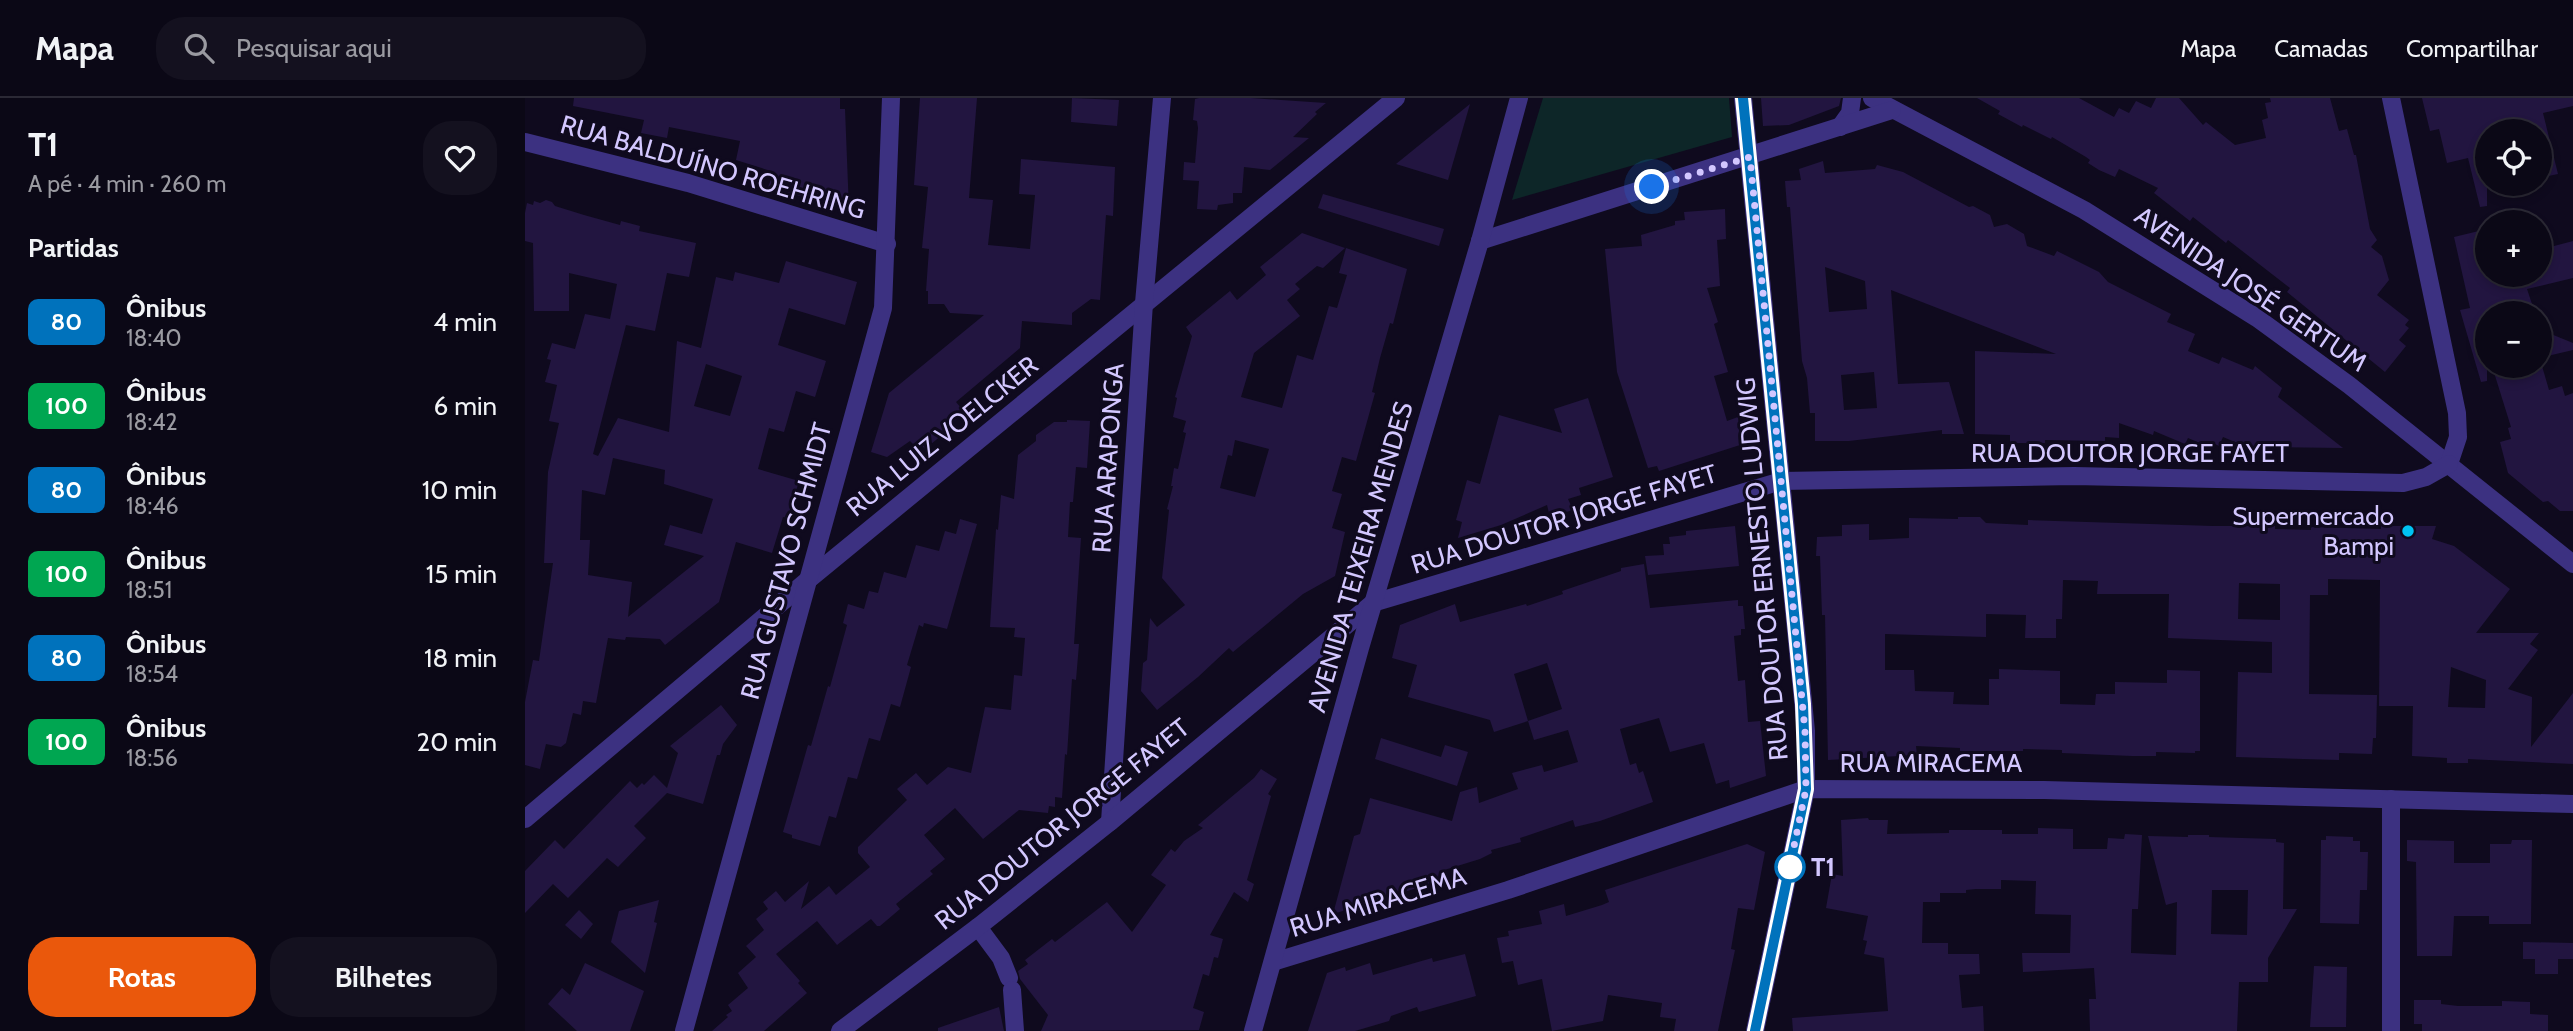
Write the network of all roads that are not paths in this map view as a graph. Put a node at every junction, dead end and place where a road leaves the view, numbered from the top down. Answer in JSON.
{"nodes":[{"id":1,"x":891,"y":98,"type":"edge"},
{"id":2,"x":1162,"y":98,"type":"edge"},
{"id":3,"x":1396,"y":98,"type":"edge"},
{"id":4,"x":1519,"y":98,"type":"edge"},
{"id":5,"x":1743,"y":98,"type":"edge"},
{"id":6,"x":1852,"y":98,"type":"edge"},
{"id":7,"x":1872,"y":98,"type":"edge"},
{"id":8,"x":2391,"y":98,"type":"edge"},
{"id":9,"x":1895,"y":104,"type":"edge"},
{"id":10,"x":1840,"y":127,"type":"junction"},
{"id":11,"x":525,"y":142,"type":"edge"},
{"id":12,"x":1750,"y":157,"type":"junction"},
{"id":13,"x":1480,"y":241,"type":"junction"},
{"id":14,"x":887,"y":244,"type":"junction"},
{"id":15,"x":1144,"y":303,"type":"junction"},
{"id":16,"x":2449,"y":464,"type":"junction"},
{"id":17,"x":1781,"y":481,"type":"junction"},
{"id":18,"x":2573,"y":564,"type":"edge"},
{"id":19,"x":808,"y":580,"type":"junction"},
{"id":20,"x":1373,"y":603,"type":"junction"},
{"id":21,"x":1806,"y":789,"type":"junction"},
{"id":22,"x":2391,"y":799,"type":"junction"},
{"id":23,"x":2573,"y":804,"type":"edge"},
{"id":24,"x":525,"y":819,"type":"edge"},
{"id":25,"x":1110,"y":822,"type":"junction"},
{"id":26,"x":978,"y":927,"type":"junction"},
{"id":27,"x":1273,"y":962,"type":"junction"},
{"id":28,"x":684,"y":1031,"type":"edge"},
{"id":29,"x":840,"y":1031,"type":"edge"},
{"id":30,"x":1015,"y":1031,"type":"edge"},
{"id":31,"x":1253,"y":1031,"type":"edge"},
{"id":32,"x":1755,"y":1031,"type":"edge"},
{"id":33,"x":2391,"y":1031,"type":"edge"}],
"edges":[{"from":1,"to":14,"type":"street","name":"RUA GUSTAVO SCHMIDT"},
{"from":2,"to":15,"type":"street","name":"RUA ARAPONGA"},
{"from":3,"to":15,"type":"street","name":"RUA LUIZ VOELCKER"},
{"from":4,"to":13,"type":"street","name":"AVENIDA TEIXEIRA MENDES"},
{"from":5,"to":12,"type":"street","name":"RUA DOUTOR ERNESTO LUDWIG"},
{"from":6,"to":10,"type":"street"},
{"from":7,"to":9,"type":"street","name":"AVENIDA JOSÉ GERTUM"},
{"from":8,"to":16,"type":"street"},
{"from":9,"to":10,"type":"street"},
{"from":9,"to":16,"type":"street","name":"AVENIDA JOSÉ GERTUM"},
{"from":10,"to":12,"type":"street"},
{"from":11,"to":14,"type":"street","name":"RUA BALDUÍNO ROEHRING"},
{"from":12,"to":13,"type":"street"},
{"from":12,"to":17,"type":"street","name":"RUA DOUTOR ERNESTO LUDWIG"},
{"from":13,"to":20,"type":"street","name":"AVENIDA TEIXEIRA MENDES"},
{"from":14,"to":19,"type":"street","name":"RUA GUSTAVO SCHMIDT"},
{"from":15,"to":19,"type":"street","name":"RUA LUIZ VOELCKER"},
{"from":15,"to":25,"type":"street","name":"RUA ARAPONGA"},
{"from":16,"to":17,"type":"street","name":"RUA DOUTOR JORGE FAYET"},
{"from":16,"to":18,"type":"street","name":"AVENIDA JOSÉ GERTUM"},
{"from":17,"to":20,"type":"street","name":"RUA DOUTOR JORGE FAYET"},
{"from":17,"to":21,"type":"street","name":"RUA DOUTOR ERNESTO LUDWIG"},
{"from":19,"to":24,"type":"street","name":"RUA LUIZ VOELCKER"},
{"from":19,"to":28,"type":"street","name":"RUA GUSTAVO SCHMIDT"},
{"from":20,"to":25,"type":"street","name":"RUA DOUTOR JORGE FAYET"},
{"from":20,"to":27,"type":"street","name":"AVENIDA TEIXEIRA MENDES"},
{"from":21,"to":22,"type":"street","name":"RUA MIRACEMA"},
{"from":21,"to":27,"type":"street","name":"RUA MIRACEMA"},
{"from":21,"to":32,"type":"street","name":"RUA DOUTOR ERNESTO LUDWIG"},
{"from":22,"to":23,"type":"street","name":"RUA MIRACEMA"},
{"from":22,"to":33,"type":"street"},
{"from":25,"to":26,"type":"street","name":"RUA DOUTOR JORGE FAYET"},
{"from":26,"to":29,"type":"street","name":"RUA DOUTOR JORGE FAYET"},
{"from":26,"to":30,"type":"street"},
{"from":27,"to":31,"type":"street","name":"AVENIDA TEIXEIRA MENDES"}]}
